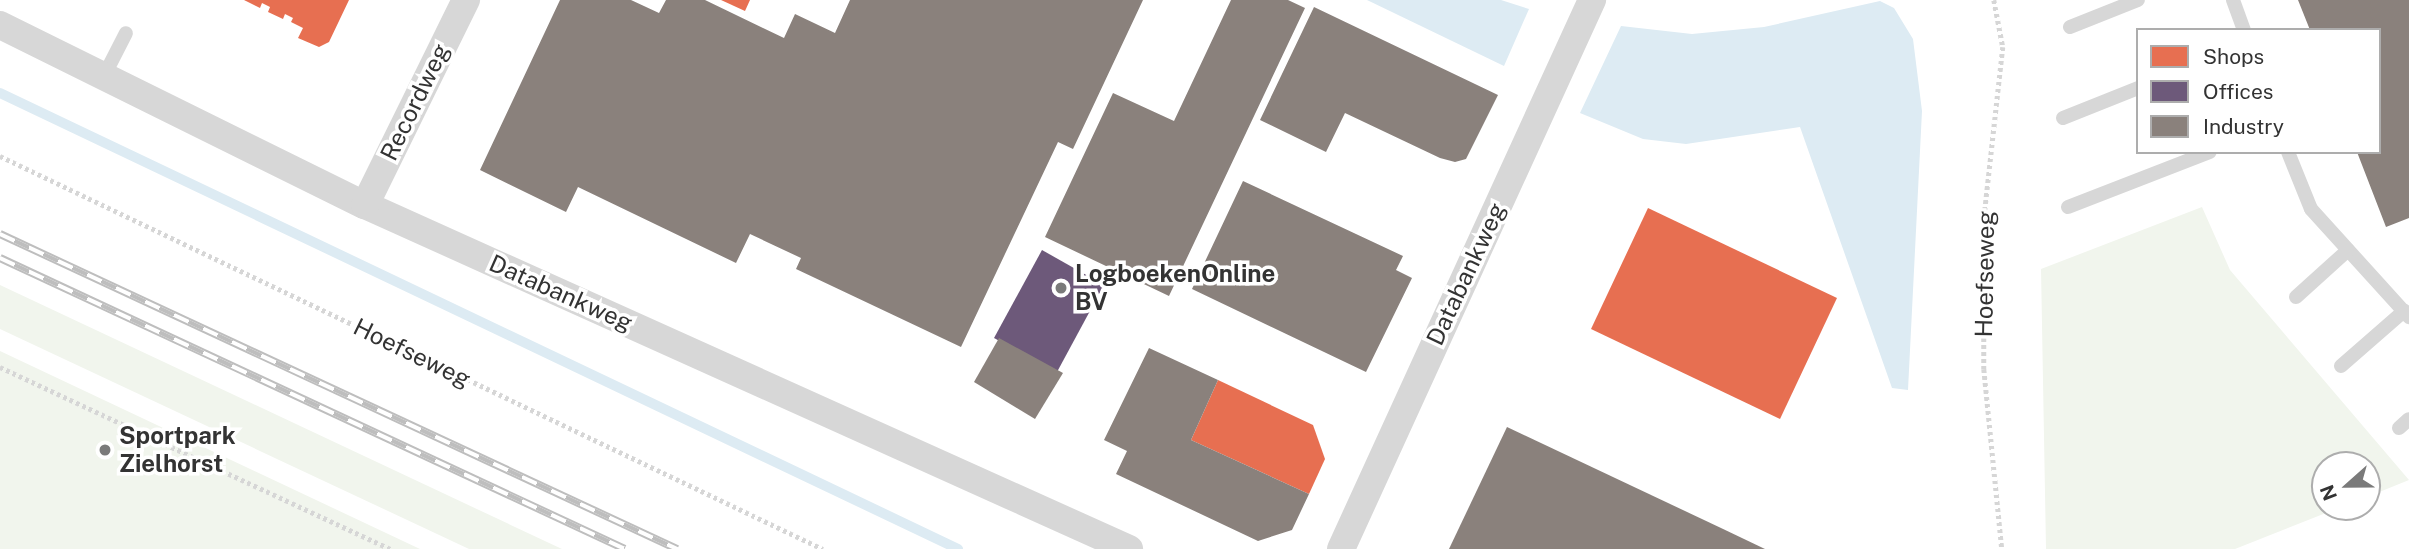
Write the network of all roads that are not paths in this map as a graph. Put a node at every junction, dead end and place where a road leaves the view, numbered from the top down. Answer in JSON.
{"nodes":[{"id":1,"x":466,"y":0,"type":"edge"},
{"id":2,"x":1592,"y":0,"type":"edge"},
{"id":3,"x":2138,"y":0,"type":"edge"},
{"id":4,"x":2233,"y":0,"type":"edge"},
{"id":5,"x":0,"y":25,"type":"edge"},
{"id":6,"x":2070,"y":27,"type":"dead end"},
{"id":7,"x":2243,"y":28,"type":"edge"},
{"id":8,"x":127,"y":33,"type":"dead end"},
{"id":9,"x":104,"y":76,"type":"junction"},
{"id":10,"x":2136,"y":89,"type":"edge"},
{"id":11,"x":2063,"y":118,"type":"dead end"},
{"id":12,"x":2205,"y":154,"type":"edge"},
{"id":13,"x":2289,"y":154,"type":"edge"},
{"id":14,"x":365,"y":205,"type":"junction"},
{"id":15,"x":2068,"y":207,"type":"dead end"},
{"id":16,"x":2348,"y":250,"type":"junction"},
{"id":17,"x":2296,"y":297,"type":"dead end"},
{"id":18,"x":2407,"y":314,"type":"edge"},
{"id":19,"x":2341,"y":366,"type":"dead end"},
{"id":20,"x":1129,"y":549,"type":"edge"},
{"id":21,"x":1341,"y":549,"type":"edge"}],
"edges":[{"from":1,"to":14,"type":"street","name":"Recordweg"},
{"from":2,"to":21,"type":"street","name":"Databankweg"},
{"from":3,"to":6,"type":"lane"},
{"from":4,"to":7,"type":"lane"},
{"from":5,"to":9,"type":"street","name":"Databankweg"},
{"from":8,"to":9,"type":"lane"},
{"from":9,"to":14,"type":"street","name":"Databankweg"},
{"from":10,"to":11,"type":"lane"},
{"from":12,"to":15,"type":"lane"},
{"from":13,"to":16,"type":"lane"},
{"from":14,"to":20,"type":"street","name":"Databankweg"},
{"from":16,"to":17,"type":"lane"},
{"from":16,"to":18,"type":"lane"},
{"from":18,"to":19,"type":"lane"}]}
